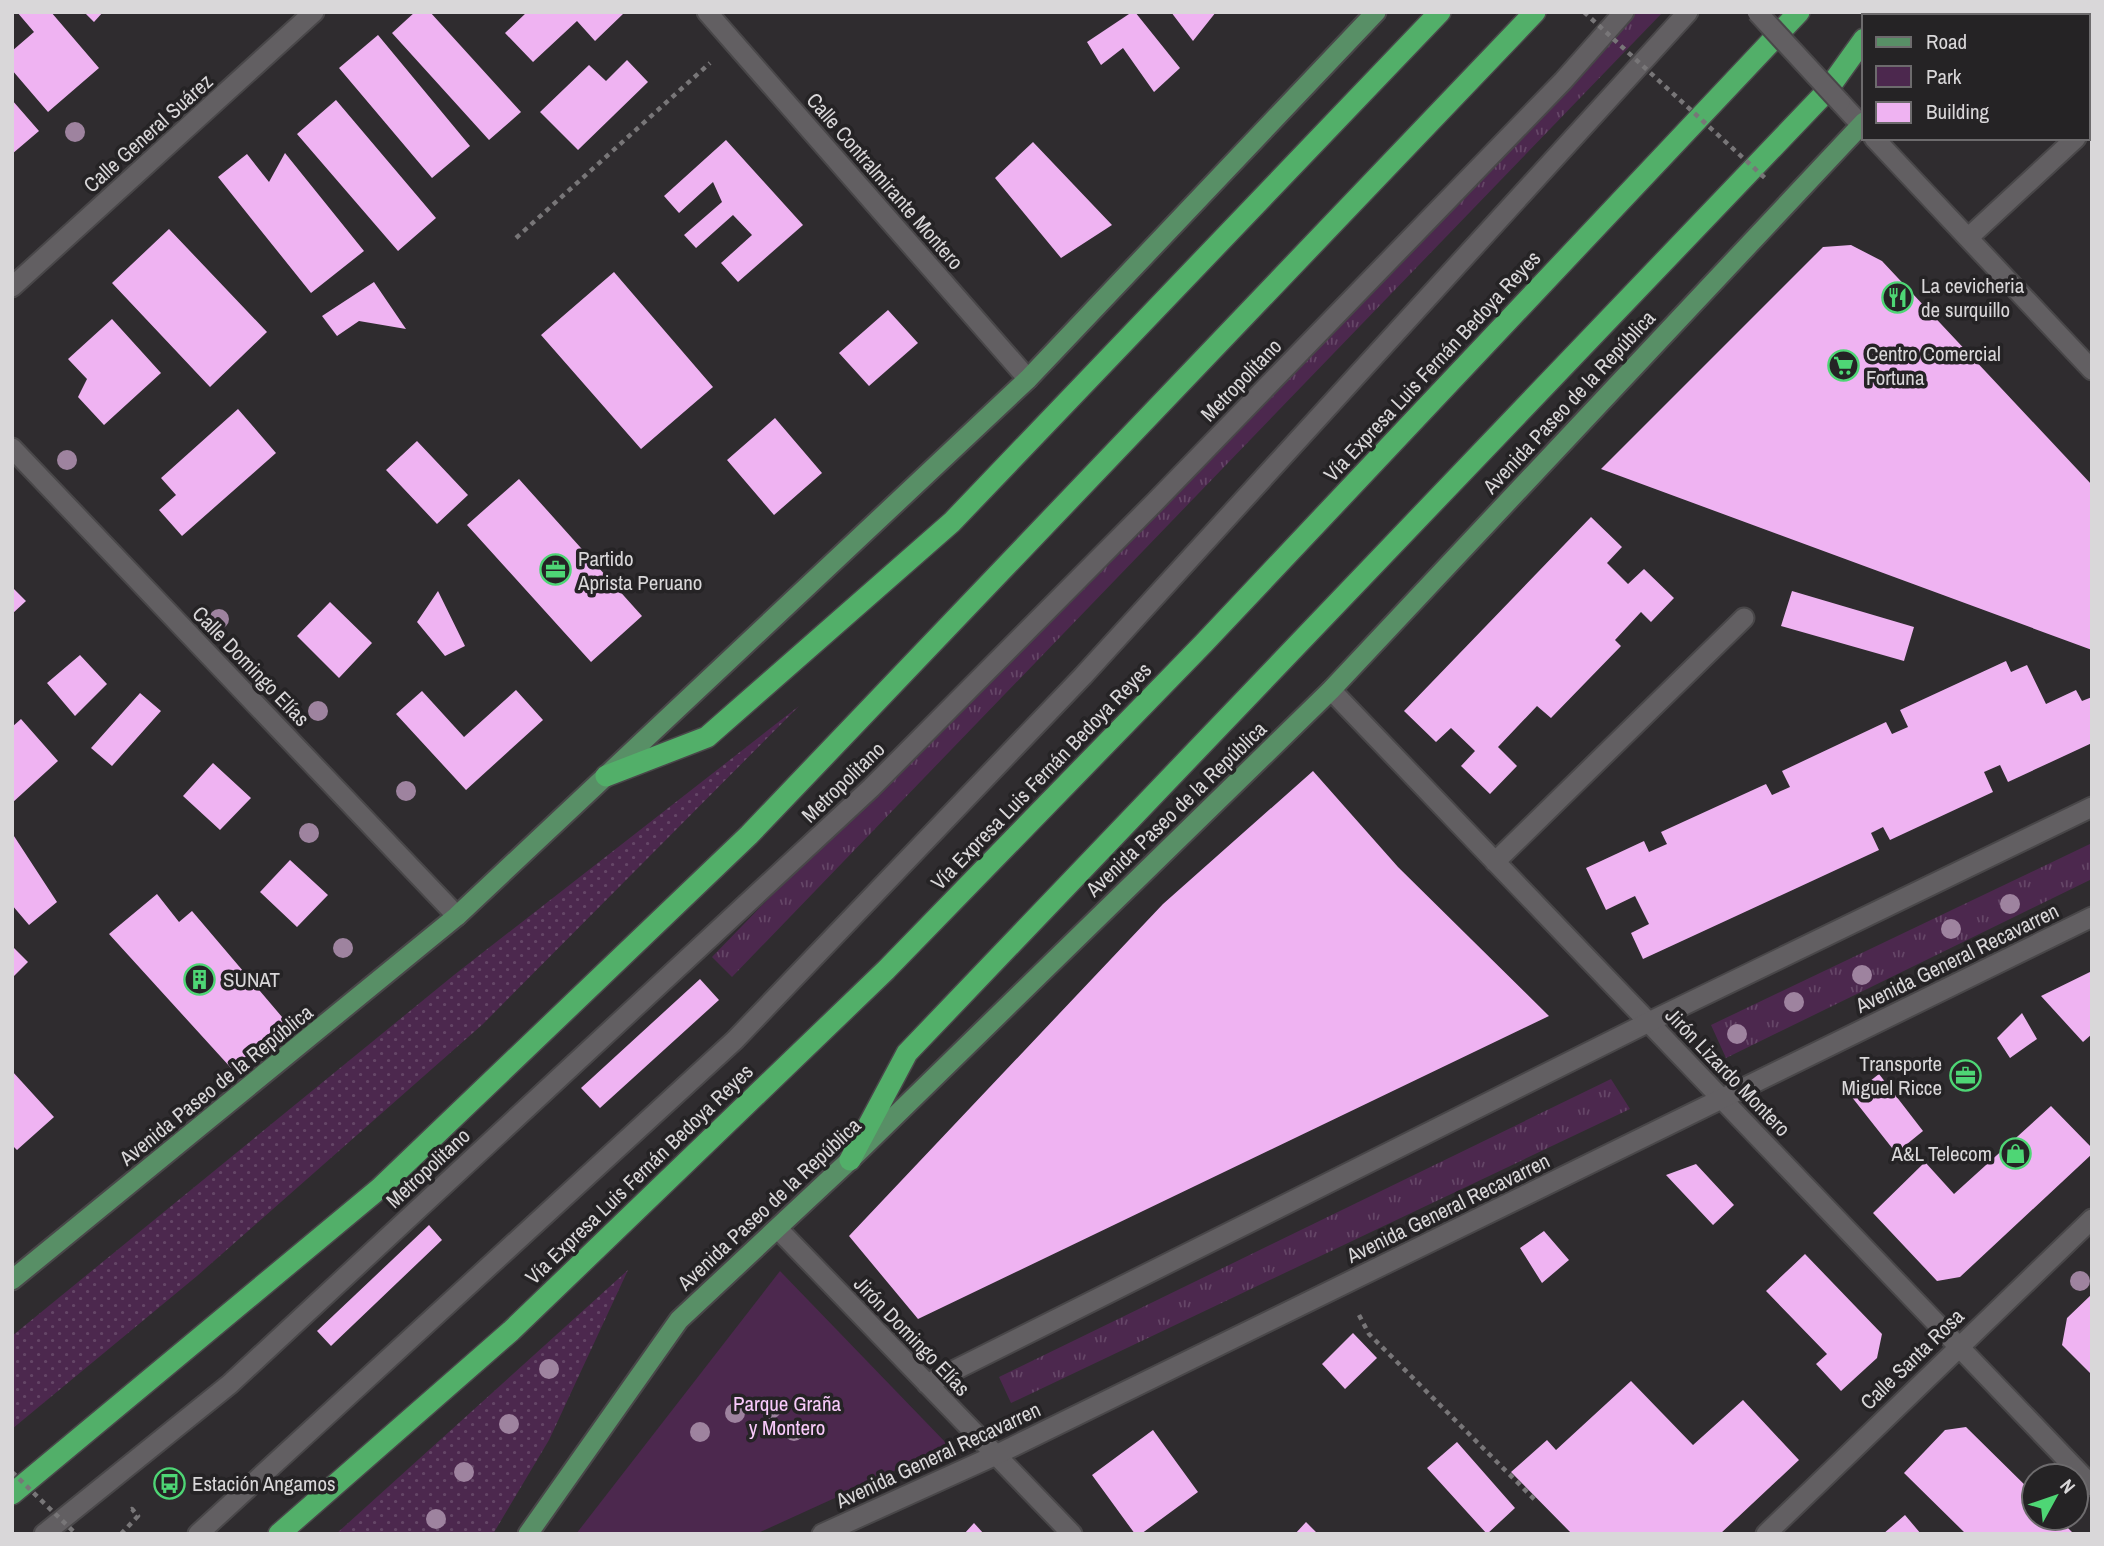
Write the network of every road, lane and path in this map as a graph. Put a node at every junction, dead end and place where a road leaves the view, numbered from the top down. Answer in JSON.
{"nodes":[{"id":1,"x":314,"y":12,"type":"edge"},
{"id":2,"x":707,"y":12,"type":"edge"},
{"id":3,"x":1376,"y":12,"type":"edge"},
{"id":4,"x":1440,"y":12,"type":"edge"},
{"id":5,"x":1535,"y":12,"type":"edge"},
{"id":6,"x":1584,"y":12,"type":"edge"},
{"id":7,"x":1624,"y":12,"type":"edge"},
{"id":8,"x":1688,"y":12,"type":"edge"},
{"id":9,"x":1757,"y":12,"type":"edge"},
{"id":10,"x":1799,"y":12,"type":"edge"},
{"id":11,"x":733,"y":42,"type":"junction"},
{"id":12,"x":1862,"y":42,"type":"edge"},
{"id":13,"x":1862,"y":124,"type":"edge"},
{"id":14,"x":1862,"y":132,"type":"edge"},
{"id":15,"x":1877,"y":140,"type":"edge"},
{"id":16,"x":2074,"y":140,"type":"edge"},
{"id":17,"x":1765,"y":178,"type":"dead end"},
{"id":18,"x":516,"y":238,"type":"dead end"},
{"id":19,"x":1968,"y":238,"type":"junction"},
{"id":20,"x":12,"y":288,"type":"edge"},
{"id":21,"x":2092,"y":370,"type":"edge"},
{"id":22,"x":1028,"y":379,"type":"junction"},
{"id":23,"x":12,"y":448,"type":"edge"},
{"id":24,"x":1744,"y":618,"type":"dead end"},
{"id":25,"x":1331,"y":690,"type":"junction"},
{"id":26,"x":606,"y":776,"type":"junction"},
{"id":27,"x":2092,"y":807,"type":"edge"},
{"id":28,"x":1495,"y":862,"type":"junction"},
{"id":29,"x":457,"y":916,"type":"junction"},
{"id":30,"x":2092,"y":917,"type":"edge"},
{"id":31,"x":1649,"y":1022,"type":"junction"},
{"id":32,"x":1721,"y":1098,"type":"junction"},
{"id":33,"x":850,"y":1160,"type":"junction"},
{"id":34,"x":2092,"y":1219,"type":"edge"},
{"id":35,"x":778,"y":1229,"type":"junction"},
{"id":36,"x":12,"y":1280,"type":"edge"},
{"id":37,"x":1342,"y":1286,"type":"junction"},
{"id":38,"x":1958,"y":1346,"type":"junction"},
{"id":39,"x":927,"y":1384,"type":"junction"},
{"id":40,"x":996,"y":1455,"type":"junction"},
{"id":41,"x":12,"y":1472,"type":"edge"},
{"id":42,"x":2092,"y":1486,"type":"edge"},
{"id":43,"x":12,"y":1494,"type":"edge"},
{"id":44,"x":1536,"y":1501,"type":"dead end"},
{"id":45,"x":138,"y":1516,"type":"dead end"},
{"id":46,"x":44,"y":1534,"type":"edge"},
{"id":47,"x":76,"y":1534,"type":"edge"},
{"id":48,"x":121,"y":1534,"type":"edge"},
{"id":49,"x":198,"y":1534,"type":"edge"},
{"id":50,"x":278,"y":1534,"type":"edge"},
{"id":51,"x":528,"y":1534,"type":"edge"},
{"id":52,"x":822,"y":1534,"type":"edge"},
{"id":53,"x":1072,"y":1534,"type":"edge"},
{"id":54,"x":1766,"y":1534,"type":"edge"}],
"edges":[{"from":1,"to":20,"type":"street","name":"Calle General Suárez"},
{"from":2,"to":11,"type":"street","name":"Calle Contralmirante Montero"},
{"from":3,"to":22,"type":"main road","name":"Avenida Paseo de la República"},
{"from":4,"to":26,"type":"highway"},
{"from":5,"to":43,"type":"highway"},
{"from":6,"to":17,"type":"path","bridge":true},
{"from":7,"to":46,"type":"street","name":"Metropolitano"},
{"from":8,"to":49,"type":"street"},
{"from":9,"to":13,"type":"street","bridge":true},
{"from":10,"to":50,"type":"highway","name":"Vía Expresa Luis Fernán Bedoya Reyes"},
{"from":11,"to":18,"type":"path"},
{"from":11,"to":22,"type":"street","name":"Calle Contralmirante Montero"},
{"from":12,"to":33,"type":"highway"},
{"from":14,"to":25,"type":"main road","name":"Avenida Paseo de la República"},
{"from":15,"to":19,"type":"street"},
{"from":16,"to":19,"type":"street"},
{"from":19,"to":21,"type":"street"},
{"from":22,"to":26,"type":"main road","name":"Avenida Paseo de la República"},
{"from":23,"to":29,"type":"street","name":"Calle Domingo Elías"},
{"from":24,"to":28,"type":"street"},
{"from":25,"to":28,"type":"street","name":"Jirón Lizardo Montero"},
{"from":25,"to":33,"type":"main road","name":"Avenida Paseo de la República"},
{"from":26,"to":29,"type":"main road","name":"Avenida Paseo de la República"},
{"from":27,"to":31,"type":"street"},
{"from":28,"to":31,"type":"street","name":"Jirón Lizardo Montero"},
{"from":29,"to":36,"type":"main road","name":"Avenida Paseo de la República"},
{"from":30,"to":32,"type":"street","name":"Avenida General Recavarren"},
{"from":31,"to":32,"type":"street","name":"Jirón Lizardo Montero"},
{"from":31,"to":39,"type":"street"},
{"from":32,"to":37,"type":"street","name":"Avenida General Recavarren"},
{"from":32,"to":38,"type":"street","name":"Jirón Lizardo Montero"},
{"from":33,"to":35,"type":"main road","name":"Avenida Paseo de la República"},
{"from":34,"to":38,"type":"street","name":"Calle Santa Rosa"},
{"from":35,"to":39,"type":"street","name":"Jirón Domingo Elías"},
{"from":35,"to":51,"type":"main road","name":"Avenida Paseo de la República"},
{"from":37,"to":40,"type":"street","name":"Avenida General Recavarren"},
{"from":37,"to":44,"type":"path"},
{"from":38,"to":42,"type":"street","name":"Jirón Lizardo Montero"},
{"from":38,"to":54,"type":"street","name":"Calle Santa Rosa"},
{"from":39,"to":40,"type":"street","name":"Jirón Domingo Elías"},
{"from":40,"to":52,"type":"street","name":"Avenida General Recavarren"},
{"from":40,"to":53,"type":"street","name":"Jirón Domingo Elías"},
{"from":41,"to":47,"type":"path","bridge":true},
{"from":45,"to":48,"type":"path"}]}
